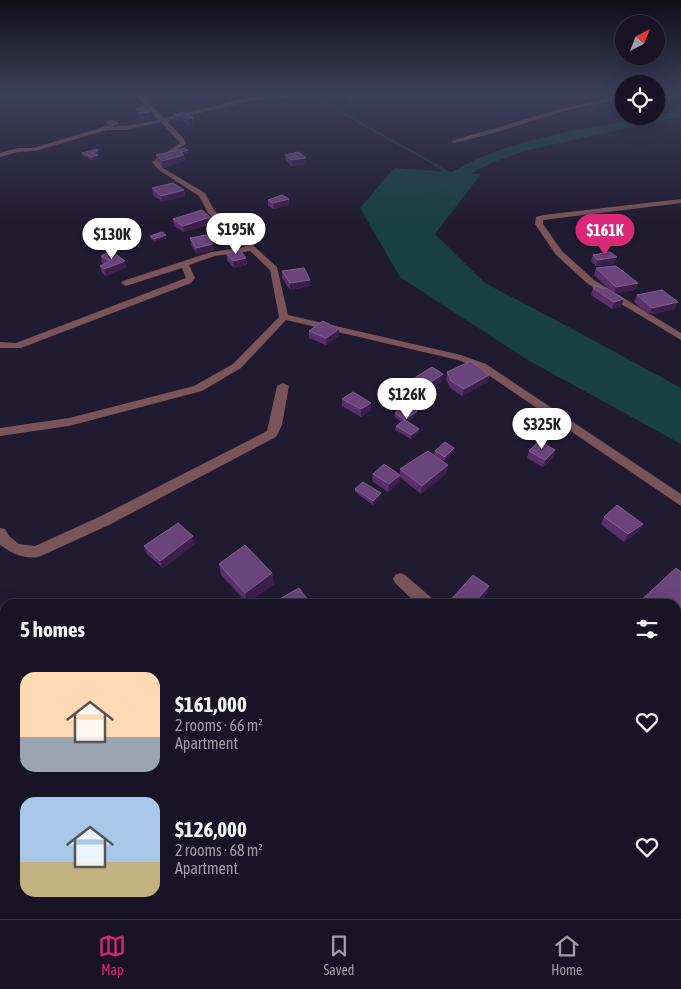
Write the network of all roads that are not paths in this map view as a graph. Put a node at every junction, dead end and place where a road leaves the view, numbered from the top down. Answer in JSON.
{"nodes":[{"id":1,"x":77,"y":137,"type":"edge"},
{"id":2,"x":180,"y":137,"type":"edge"},
{"id":3,"x":473,"y":137,"type":"edge"},
{"id":4,"x":454,"y":141,"type":"dead end"},
{"id":5,"x":0,"y":155,"type":"edge"},
{"id":6,"x":681,"y":201,"type":"edge"},
{"id":7,"x":252,"y":249,"type":"junction"},
{"id":8,"x":184,"y":263,"type":"junction"},
{"id":9,"x":126,"y":283,"type":"dead end"},
{"id":10,"x":284,"y":317,"type":"junction"},
{"id":11,"x":681,"y":338,"type":"edge"},
{"id":12,"x":0,"y":345,"type":"edge"},
{"id":13,"x":283,"y":386,"type":"dead end"},
{"id":14,"x":0,"y":432,"type":"edge"},
{"id":15,"x":681,"y":501,"type":"edge"},
{"id":16,"x":0,"y":532,"type":"edge"},
{"id":17,"x":400,"y":579,"type":"dead end"},
{"id":18,"x":422,"y":599,"type":"edge"}],
"edges":[{"from":1,"to":5,"type":"street"},
{"from":2,"to":7,"type":"street"},
{"from":3,"to":4,"type":"street"},
{"from":6,"to":11,"type":"street"},
{"from":7,"to":8,"type":"street"},
{"from":7,"to":10,"type":"street"},
{"from":8,"to":9,"type":"street"},
{"from":8,"to":12,"type":"street"},
{"from":10,"to":14,"type":"street"},
{"from":10,"to":15,"type":"street"},
{"from":13,"to":16,"type":"street"},
{"from":17,"to":18,"type":"street"}]}
